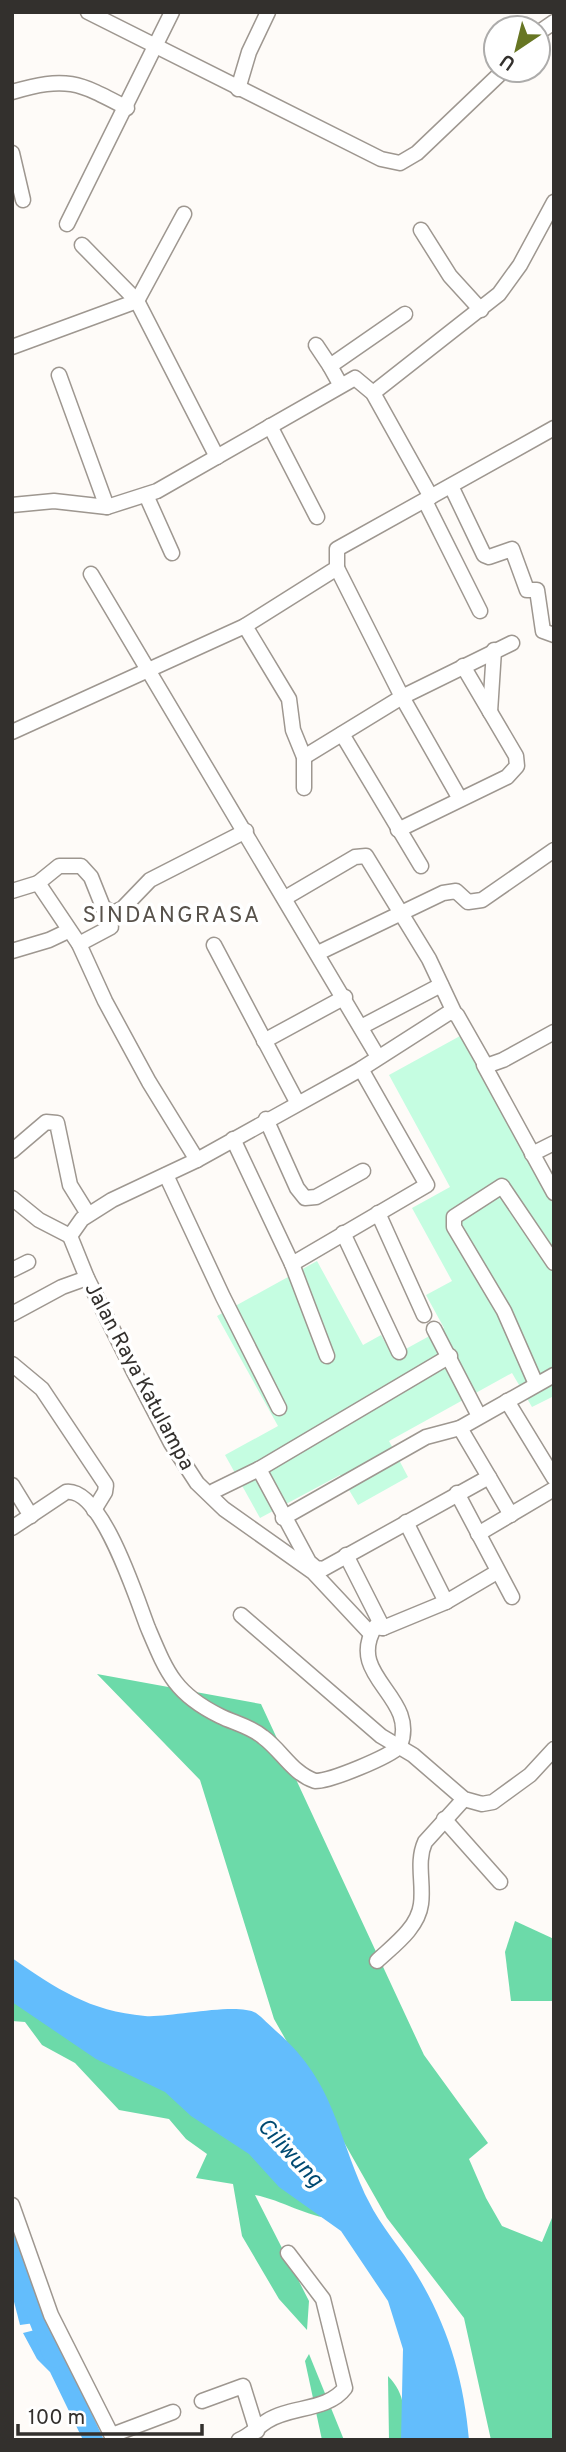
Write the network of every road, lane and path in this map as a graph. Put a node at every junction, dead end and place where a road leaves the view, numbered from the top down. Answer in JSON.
{"nodes":[{"id":1,"x":88,"y":12,"type":"edge"},
{"id":2,"x":172,"y":12,"type":"edge"},
{"id":3,"x":268,"y":12,"type":"edge"},
{"id":4,"x":155,"y":45,"type":"junction"},
{"id":5,"x":489,"y":84,"type":"edge"},
{"id":6,"x":238,"y":89,"type":"junction"},
{"id":7,"x":12,"y":92,"type":"edge"},
{"id":8,"x":127,"y":108,"type":"junction"},
{"id":9,"x":12,"y":153,"type":"edge"},
{"id":10,"x":23,"y":200,"type":"dead end"},
{"id":11,"x":554,"y":202,"type":"edge"},
{"id":12,"x":184,"y":214,"type":"dead end"},
{"id":13,"x":66,"y":224,"type":"dead end"},
{"id":14,"x":421,"y":230,"type":"dead end"},
{"id":15,"x":82,"y":245,"type":"dead end"},
{"id":16,"x":137,"y":301,"type":"junction"},
{"id":17,"x":481,"y":310,"type":"junction"},
{"id":18,"x":405,"y":314,"type":"dead end"},
{"id":19,"x":316,"y":345,"type":"dead end"},
{"id":20,"x":12,"y":346,"type":"edge"},
{"id":21,"x":330,"y":366,"type":"junction"},
{"id":22,"x":58,"y":375,"type":"dead end"},
{"id":23,"x":340,"y":384,"type":"junction"},
{"id":24,"x":373,"y":393,"type":"junction"},
{"id":25,"x":270,"y":426,"type":"junction"},
{"id":26,"x":554,"y":428,"type":"edge"},
{"id":27,"x":217,"y":457,"type":"junction"},
{"id":28,"x":451,"y":486,"type":"junction"},
{"id":29,"x":146,"y":495,"type":"junction"},
{"id":30,"x":428,"y":499,"type":"junction"},
{"id":31,"x":12,"y":505,"type":"edge"},
{"id":32,"x":107,"y":507,"type":"junction"},
{"id":33,"x":317,"y":517,"type":"dead end"},
{"id":34,"x":172,"y":553,"type":"dead end"},
{"id":35,"x":337,"y":568,"type":"junction"},
{"id":36,"x":91,"y":574,"type":"dead end"},
{"id":37,"x":480,"y":611,"type":"dead end"},
{"id":38,"x":245,"y":626,"type":"junction"},
{"id":39,"x":554,"y":635,"type":"edge"},
{"id":40,"x":512,"y":643,"type":"dead end"},
{"id":41,"x":494,"y":650,"type":"junction"},
{"id":42,"x":463,"y":666,"type":"junction"},
{"id":43,"x":147,"y":671,"type":"junction"},
{"id":44,"x":402,"y":697,"type":"junction"},
{"id":45,"x":490,"y":713,"type":"junction"},
{"id":46,"x":12,"y":732,"type":"edge"},
{"id":47,"x":342,"y":734,"type":"junction"},
{"id":48,"x":304,"y":757,"type":"junction"},
{"id":49,"x":304,"y":788,"type":"dead end"},
{"id":50,"x":460,"y":799,"type":"junction"},
{"id":51,"x":398,"y":830,"type":"junction"},
{"id":52,"x":246,"y":831,"type":"junction"},
{"id":53,"x":554,"y":850,"type":"edge"},
{"id":54,"x":421,"y":866,"type":"dead end"},
{"id":55,"x":38,"y":883,"type":"junction"},
{"id":56,"x":12,"y":891,"type":"edge"},
{"id":57,"x":285,"y":898,"type":"junction"},
{"id":58,"x":400,"y":912,"type":"junction"},
{"id":59,"x":111,"y":927,"type":"dead end"},
{"id":60,"x":68,"y":930,"type":"junction"},
{"id":61,"x":79,"y":944,"type":"junction"},
{"id":62,"x":214,"y":945,"type":"dead end"},
{"id":63,"x":12,"y":951,"type":"edge"},
{"id":64,"x":318,"y":953,"type":"junction"},
{"id":65,"x":441,"y":985,"type":"junction"},
{"id":66,"x":345,"y":998,"type":"junction"},
{"id":67,"x":454,"y":1012,"type":"junction"},
{"id":68,"x":361,"y":1027,"type":"junction"},
{"id":69,"x":554,"y":1032,"type":"edge"},
{"id":70,"x":264,"y":1041,"type":"junction"},
{"id":71,"x":378,"y":1058,"type":"junction"},
{"id":72,"x":484,"y":1065,"type":"junction"},
{"id":73,"x":361,"y":1069,"type":"junction"},
{"id":74,"x":297,"y":1102,"type":"junction"},
{"id":75,"x":266,"y":1119,"type":"junction"},
{"id":76,"x":233,"y":1139,"type":"junction"},
{"id":77,"x":554,"y":1143,"type":"edge"},
{"id":78,"x":12,"y":1151,"type":"edge"},
{"id":79,"x":532,"y":1154,"type":"junction"},
{"id":80,"x":197,"y":1160,"type":"junction"},
{"id":81,"x":363,"y":1171,"type":"dead end"},
{"id":82,"x":166,"y":1175,"type":"junction"},
{"id":83,"x":554,"y":1193,"type":"edge"},
{"id":84,"x":12,"y":1198,"type":"edge"},
{"id":85,"x":378,"y":1213,"type":"junction"},
{"id":86,"x":88,"y":1214,"type":"junction"},
{"id":87,"x":343,"y":1233,"type":"junction"},
{"id":88,"x":71,"y":1236,"type":"junction"},
{"id":89,"x":28,"y":1262,"type":"dead end"},
{"id":90,"x":292,"y":1264,"type":"junction"},
{"id":91,"x":554,"y":1264,"type":"edge"},
{"id":92,"x":12,"y":1270,"type":"edge"},
{"id":93,"x":87,"y":1278,"type":"junction"},
{"id":94,"x":12,"y":1314,"type":"edge"},
{"id":95,"x":424,"y":1315,"type":"dead end"},
{"id":96,"x":434,"y":1329,"type":"dead end"},
{"id":97,"x":399,"y":1352,"type":"dead end"},
{"id":98,"x":327,"y":1356,"type":"dead end"},
{"id":99,"x":450,"y":1356,"type":"junction"},
{"id":100,"x":12,"y":1364,"type":"edge"},
{"id":101,"x":554,"y":1375,"type":"edge"},
{"id":102,"x":537,"y":1384,"type":"junction"},
{"id":103,"x":507,"y":1401,"type":"junction"},
{"id":104,"x":279,"y":1408,"type":"dead end"},
{"id":105,"x":479,"y":1416,"type":"junction"},
{"id":106,"x":460,"y":1427,"type":"junction"},
{"id":107,"x":258,"y":1469,"type":"junction"},
{"id":108,"x":489,"y":1477,"type":"junction"},
{"id":109,"x":554,"y":1478,"type":"edge"},
{"id":110,"x":12,"y":1485,"type":"edge"},
{"id":111,"x":554,"y":1489,"type":"edge"},
{"id":112,"x":214,"y":1490,"type":"dead end"},
{"id":113,"x":457,"y":1493,"type":"junction"},
{"id":114,"x":94,"y":1510,"type":"junction"},
{"id":115,"x":511,"y":1515,"type":"junction"},
{"id":116,"x":31,"y":1516,"type":"junction"},
{"id":117,"x":283,"y":1518,"type":"junction"},
{"id":118,"x":406,"y":1522,"type":"junction"},
{"id":119,"x":12,"y":1528,"type":"edge"},
{"id":120,"x":478,"y":1534,"type":"junction"},
{"id":121,"x":346,"y":1555,"type":"junction"},
{"id":122,"x":497,"y":1572,"type":"junction"},
{"id":123,"x":512,"y":1597,"type":"dead end"},
{"id":124,"x":446,"y":1602,"type":"junction"},
{"id":125,"x":241,"y":1615,"type":"dead end"},
{"id":126,"x":377,"y":1631,"type":"junction"},
{"id":127,"x":400,"y":1746,"type":"junction"},
{"id":128,"x":554,"y":1749,"type":"edge"},
{"id":129,"x":464,"y":1799,"type":"junction"},
{"id":130,"x":444,"y":1819,"type":"junction"},
{"id":131,"x":500,"y":1882,"type":"dead end"},
{"id":132,"x":377,"y":1961,"type":"dead end"},
{"id":133,"x":12,"y":2205,"type":"edge"},
{"id":134,"x":288,"y":2253,"type":"dead end"},
{"id":135,"x":202,"y":2401,"type":"dead end"},
{"id":136,"x":173,"y":2412,"type":"dead end"},
{"id":137,"x":251,"y":2436,"type":"edge"},
{"id":138,"x":113,"y":2437,"type":"edge"}],
"edges":[{"from":1,"to":4,"type":"street"},
{"from":2,"to":4,"type":"street"},
{"from":3,"to":6,"type":"street"},
{"from":4,"to":6,"type":"street"},
{"from":4,"to":8,"type":"street"},
{"from":5,"to":6,"type":"street"},
{"from":7,"to":8,"type":"street"},
{"from":8,"to":13,"type":"street"},
{"from":9,"to":10,"type":"street"},
{"from":11,"to":17,"type":"street"},
{"from":12,"to":16,"type":"street"},
{"from":14,"to":17,"type":"street"},
{"from":15,"to":16,"type":"street"},
{"from":16,"to":20,"type":"street"},
{"from":16,"to":27,"type":"street"},
{"from":17,"to":24,"type":"street"},
{"from":18,"to":21,"type":"street"},
{"from":19,"to":21,"type":"street"},
{"from":21,"to":23,"type":"street"},
{"from":22,"to":32,"type":"street"},
{"from":23,"to":24,"type":"street"},
{"from":23,"to":25,"type":"street"},
{"from":24,"to":30,"type":"street"},
{"from":25,"to":27,"type":"street"},
{"from":25,"to":33,"type":"street"},
{"from":26,"to":28,"type":"street"},
{"from":27,"to":29,"type":"street"},
{"from":28,"to":30,"type":"street"},
{"from":28,"to":39,"type":"street"},
{"from":29,"to":32,"type":"street"},
{"from":29,"to":34,"type":"street"},
{"from":30,"to":35,"type":"street"},
{"from":30,"to":37,"type":"street"},
{"from":31,"to":32,"type":"street"},
{"from":35,"to":38,"type":"street"},
{"from":35,"to":44,"type":"street"},
{"from":36,"to":43,"type":"street"},
{"from":38,"to":43,"type":"street"},
{"from":38,"to":48,"type":"street"},
{"from":40,"to":41,"type":"street"},
{"from":41,"to":42,"type":"street"},
{"from":41,"to":45,"type":"street"},
{"from":42,"to":44,"type":"street"},
{"from":42,"to":45,"type":"street"},
{"from":43,"to":46,"type":"street"},
{"from":43,"to":52,"type":"street"},
{"from":44,"to":47,"type":"street"},
{"from":44,"to":50,"type":"street"},
{"from":45,"to":50,"type":"street"},
{"from":47,"to":48,"type":"street"},
{"from":47,"to":51,"type":"street"},
{"from":48,"to":49,"type":"street"},
{"from":50,"to":51,"type":"street"},
{"from":51,"to":54,"type":"street"},
{"from":52,"to":55,"type":"street"},
{"from":52,"to":57,"type":"street"},
{"from":53,"to":58,"type":"street"},
{"from":55,"to":56,"type":"street"},
{"from":55,"to":60,"type":"street"},
{"from":57,"to":58,"type":"street"},
{"from":57,"to":64,"type":"street"},
{"from":58,"to":64,"type":"street"},
{"from":58,"to":65,"type":"street"},
{"from":59,"to":61,"type":"street"},
{"from":60,"to":61,"type":"street"},
{"from":60,"to":63,"type":"street"},
{"from":61,"to":80,"type":"street"},
{"from":62,"to":70,"type":"street"},
{"from":64,"to":66,"type":"street"},
{"from":65,"to":67,"type":"street"},
{"from":65,"to":68,"type":"street"},
{"from":66,"to":68,"type":"street"},
{"from":66,"to":70,"type":"street"},
{"from":67,"to":71,"type":"street"},
{"from":67,"to":72,"type":"street"},
{"from":68,"to":71,"type":"street"},
{"from":69,"to":72,"type":"street"},
{"from":70,"to":74,"type":"street"},
{"from":71,"to":73,"type":"street"},
{"from":72,"to":79,"type":"street"},
{"from":73,"to":74,"type":"street"},
{"from":73,"to":85,"type":"street"},
{"from":74,"to":75,"type":"street"},
{"from":75,"to":76,"type":"street"},
{"from":75,"to":81,"type":"street"},
{"from":76,"to":80,"type":"street"},
{"from":76,"to":90,"type":"street"},
{"from":77,"to":79,"type":"street"},
{"from":78,"to":86,"type":"street"},
{"from":79,"to":83,"type":"street"},
{"from":80,"to":82,"type":"street"},
{"from":82,"to":86,"type":"street"},
{"from":82,"to":104,"type":"street"},
{"from":84,"to":88,"type":"street"},
{"from":85,"to":87,"type":"street"},
{"from":85,"to":95,"type":"street"},
{"from":86,"to":88,"type":"street"},
{"from":87,"to":90,"type":"street"},
{"from":87,"to":97,"type":"street"},
{"from":88,"to":93,"type":"street","name":"Jalan Raya Katulampa"},
{"from":89,"to":92,"type":"street"},
{"from":90,"to":98,"type":"street"},
{"from":91,"to":102,"type":"street"},
{"from":93,"to":94,"type":"street"},
{"from":93,"to":126,"type":"street","name":"Jalan Raya Katulampa"},
{"from":96,"to":99,"type":"street"},
{"from":99,"to":105,"type":"street"},
{"from":99,"to":107,"type":"street"},
{"from":100,"to":114,"type":"street"},
{"from":101,"to":102,"type":"street"},
{"from":102,"to":103,"type":"street"},
{"from":103,"to":105,"type":"street"},
{"from":103,"to":109,"type":"street"},
{"from":105,"to":106,"type":"street"},
{"from":106,"to":108,"type":"street"},
{"from":106,"to":117,"type":"street"},
{"from":107,"to":112,"type":"street"},
{"from":107,"to":117,"type":"street"},
{"from":108,"to":113,"type":"street"},
{"from":108,"to":115,"type":"street"},
{"from":110,"to":116,"type":"street"},
{"from":111,"to":115,"type":"street"},
{"from":113,"to":118,"type":"street"},
{"from":113,"to":120,"type":"street"},
{"from":114,"to":116,"type":"street"},
{"from":114,"to":127,"type":"street"},
{"from":115,"to":120,"type":"street"},
{"from":116,"to":119,"type":"street"},
{"from":117,"to":121,"type":"street"},
{"from":118,"to":121,"type":"street"},
{"from":118,"to":124,"type":"street"},
{"from":120,"to":122,"type":"street"},
{"from":121,"to":126,"type":"street"},
{"from":122,"to":123,"type":"street"},
{"from":122,"to":124,"type":"street"},
{"from":124,"to":126,"type":"street"},
{"from":125,"to":127,"type":"street"},
{"from":126,"to":127,"type":"street"},
{"from":127,"to":129,"type":"street"},
{"from":128,"to":129,"type":"street"},
{"from":129,"to":130,"type":"street"},
{"from":130,"to":131,"type":"street"},
{"from":130,"to":132,"type":"street"},
{"from":133,"to":138,"type":"street"},
{"from":134,"to":137,"type":"street"},
{"from":135,"to":137,"type":"street"},
{"from":136,"to":138,"type":"street"}]}
